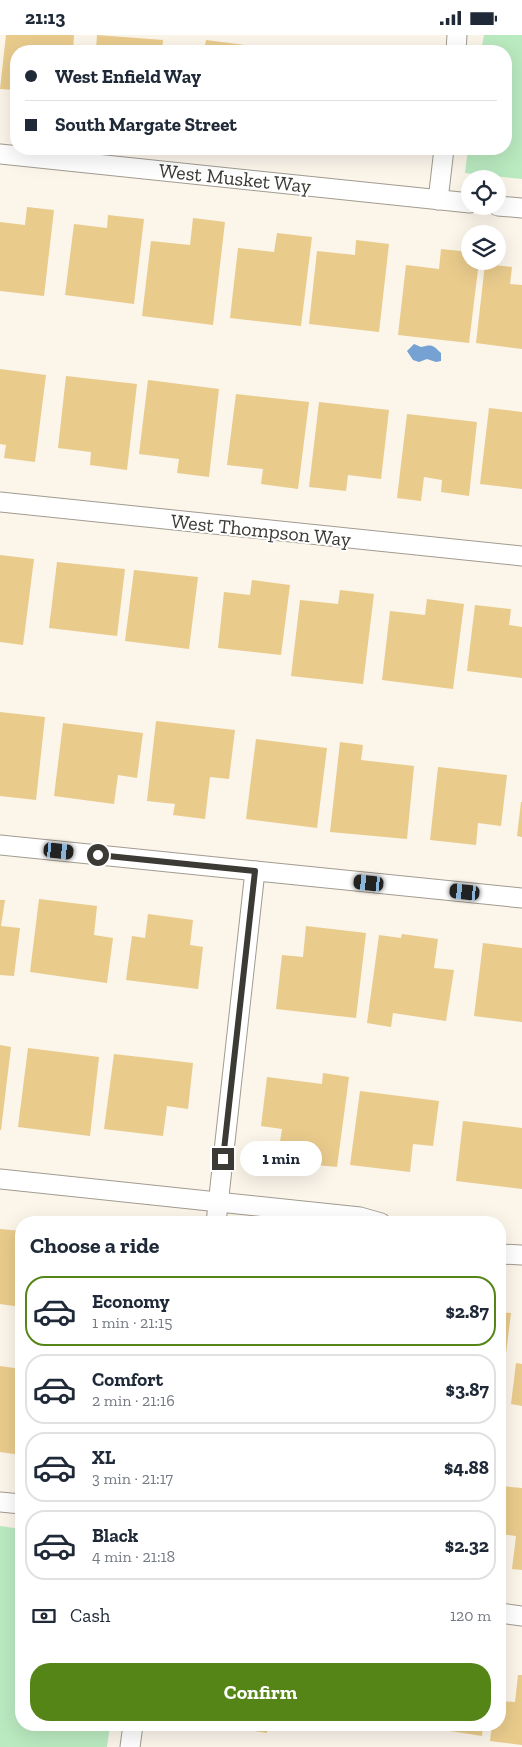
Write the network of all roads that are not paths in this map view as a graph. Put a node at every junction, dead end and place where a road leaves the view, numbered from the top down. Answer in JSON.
{"nodes":[{"id":1,"x":19,"y":155,"type":"edge"},
{"id":2,"x":443,"y":155,"type":"edge"},
{"id":3,"x":438,"y":200,"type":"junction"},
{"id":4,"x":461,"y":202,"type":"edge"},
{"id":5,"x":506,"y":207,"type":"edge"},
{"id":6,"x":522,"y":209,"type":"edge"},
{"id":7,"x":0,"y":503,"type":"edge"},
{"id":8,"x":522,"y":557,"type":"edge"},
{"id":9,"x":0,"y":845,"type":"edge"},
{"id":10,"x":255,"y":871,"type":"junction"},
{"id":11,"x":522,"y":898,"type":"edge"},
{"id":12,"x":0,"y":1179,"type":"edge"},
{"id":13,"x":218,"y":1201,"type":"junction"},
{"id":14,"x":217,"y":1216,"type":"edge"},
{"id":15,"x":351,"y":1216,"type":"edge"},
{"id":16,"x":506,"y":1254,"type":"edge"},
{"id":17,"x":522,"y":1255,"type":"edge"},
{"id":18,"x":0,"y":1502,"type":"edge"},
{"id":19,"x":15,"y":1503,"type":"edge"},
{"id":20,"x":506,"y":1614,"type":"edge"},
{"id":21,"x":522,"y":1616,"type":"edge"},
{"id":22,"x":132,"y":1731,"type":"edge"},
{"id":23,"x":130,"y":1747,"type":"edge"}],
"edges":[{"from":1,"to":3,"type":"street","name":"West Musket Way"},
{"from":2,"to":3,"type":"street"},
{"from":3,"to":4,"type":"street","name":"West Musket Way"},
{"from":5,"to":6,"type":"street"},
{"from":7,"to":8,"type":"street","name":"West Thompson Way"},
{"from":9,"to":10,"type":"street"},
{"from":10,"to":11,"type":"street"},
{"from":10,"to":13,"type":"street"},
{"from":12,"to":13,"type":"street"},
{"from":13,"to":14,"type":"street"},
{"from":13,"to":15,"type":"street"},
{"from":16,"to":17,"type":"street"},
{"from":18,"to":19,"type":"street"},
{"from":20,"to":21,"type":"street"},
{"from":22,"to":23,"type":"street"}]}
